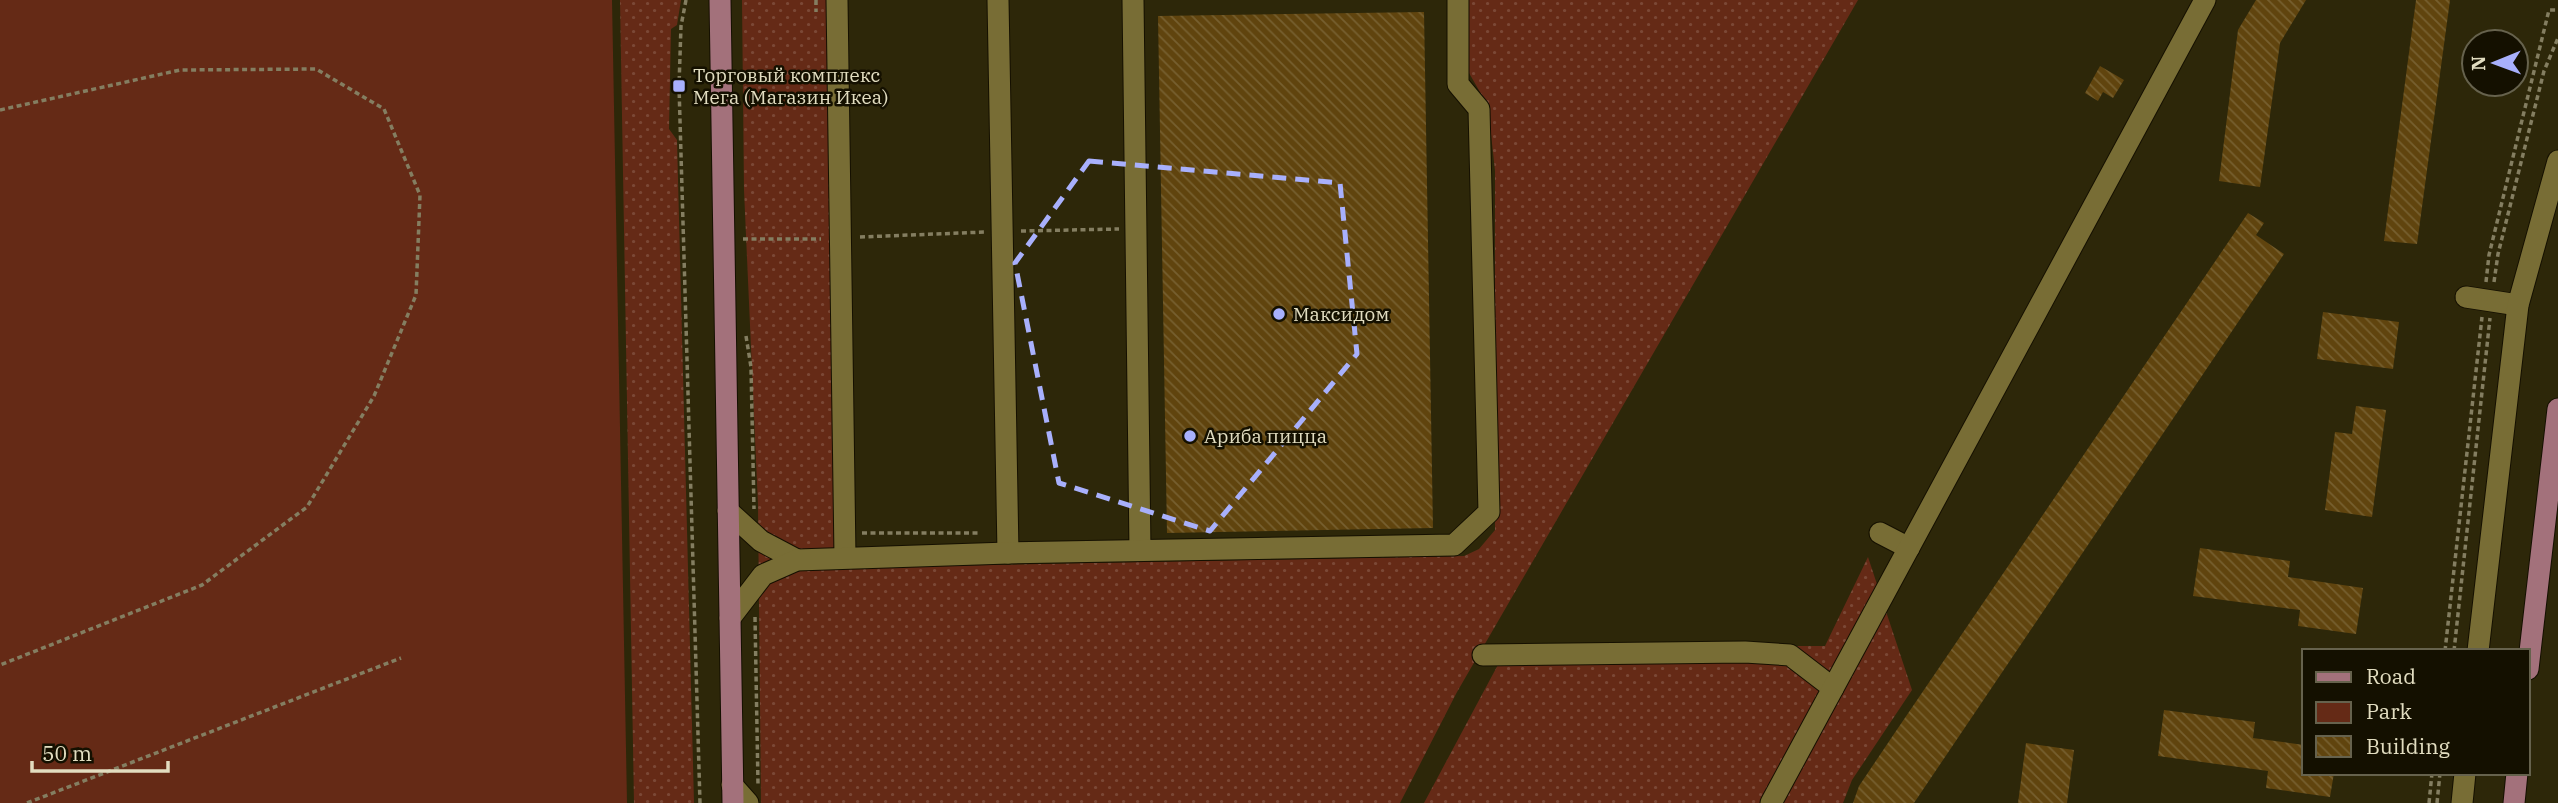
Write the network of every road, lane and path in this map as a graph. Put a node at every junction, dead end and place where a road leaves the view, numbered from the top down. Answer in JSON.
{"nodes":[{"id":1,"x":686,"y":0,"type":"edge"},
{"id":2,"x":720,"y":0,"type":"edge"},
{"id":3,"x":816,"y":0,"type":"edge"},
{"id":4,"x":837,"y":0,"type":"edge"},
{"id":5,"x":998,"y":0,"type":"edge"},
{"id":6,"x":1133,"y":0,"type":"edge"},
{"id":7,"x":1458,"y":0,"type":"edge"},
{"id":8,"x":2205,"y":0,"type":"edge"},
{"id":9,"x":2558,"y":10,"type":"edge"},
{"id":10,"x":816,"y":13,"type":"dead end"},
{"id":11,"x":2558,"y":38,"type":"edge"},
{"id":12,"x":0,"y":110,"type":"edge"},
{"id":13,"x":2558,"y":161,"type":"edge"},
{"id":14,"x":743,"y":226,"type":"dead end"},
{"id":15,"x":1136,"y":229,"type":"junction"},
{"id":16,"x":1002,"y":231,"type":"junction"},
{"id":17,"x":830,"y":238,"type":"junction"},
{"id":18,"x":820,"y":252,"type":"dead end"},
{"id":19,"x":2481,"y":299,"type":"junction"},
{"id":20,"x":2518,"y":304,"type":"junction"},
{"id":21,"x":746,"y":332,"type":"dead end"},
{"id":22,"x":2558,"y":410,"type":"edge"},
{"id":23,"x":728,"y":510,"type":"junction"},
{"id":24,"x":859,"y":533,"type":"dead end"},
{"id":25,"x":983,"y":533,"type":"dead end"},
{"id":26,"x":1880,"y":533,"type":"dead end"},
{"id":27,"x":761,"y":541,"type":"junction"},
{"id":28,"x":1909,"y":548,"type":"junction"},
{"id":29,"x":1140,"y":550,"type":"junction"},
{"id":30,"x":1008,"y":552,"type":"junction"},
{"id":31,"x":845,"y":557,"type":"junction"},
{"id":32,"x":797,"y":560,"type":"junction"},
{"id":33,"x":763,"y":575,"type":"junction"},
{"id":34,"x":730,"y":618,"type":"junction"},
{"id":35,"x":2445,"y":649,"type":"edge"},
{"id":36,"x":2454,"y":649,"type":"edge"},
{"id":37,"x":2478,"y":649,"type":"edge"},
{"id":38,"x":2530,"y":652,"type":"edge"},
{"id":39,"x":1483,"y":655,"type":"dead end"},
{"id":40,"x":401,"y":658,"type":"dead end"},
{"id":41,"x":0,"y":665,"type":"edge"},
{"id":42,"x":1833,"y":688,"type":"junction"},
{"id":43,"x":2432,"y":775,"type":"edge"},
{"id":44,"x":2440,"y":775,"type":"edge"},
{"id":45,"x":2465,"y":775,"type":"edge"},
{"id":46,"x":2517,"y":775,"type":"edge"},
{"id":47,"x":732,"y":794,"type":"edge"},
{"id":48,"x":753,"y":800,"type":"edge"},
{"id":49,"x":27,"y":803,"type":"edge"},
{"id":50,"x":700,"y":803,"type":"edge"},
{"id":51,"x":1771,"y":803,"type":"edge"},
{"id":52,"x":2429,"y":803,"type":"edge"},
{"id":53,"x":2437,"y":803,"type":"edge"},
{"id":54,"x":2462,"y":803,"type":"edge"},
{"id":55,"x":2514,"y":803,"type":"edge"}],
"edges":[{"from":1,"to":50,"type":"path"},
{"from":2,"to":23,"type":"main road"},
{"from":3,"to":10,"type":"path"},
{"from":4,"to":17,"type":"street"},
{"from":5,"to":16,"type":"street"},
{"from":6,"to":15,"type":"street"},
{"from":7,"to":29,"type":"street"},
{"from":8,"to":28,"type":"street"},
{"from":9,"to":19,"type":"path"},
{"from":11,"to":19,"type":"path"},
{"from":12,"to":41,"type":"path"},
{"from":13,"to":20,"type":"street"},
{"from":14,"to":17,"type":"path"},
{"from":15,"to":16,"type":"path"},
{"from":15,"to":29,"type":"street"},
{"from":16,"to":17,"type":"path"},
{"from":16,"to":30,"type":"street"},
{"from":17,"to":18,"type":"path"},
{"from":17,"to":31,"type":"street"},
{"from":19,"to":20,"type":"street"},
{"from":19,"to":35,"type":"path"},
{"from":19,"to":36,"type":"path"},
{"from":20,"to":37,"type":"street"},
{"from":21,"to":27,"type":"path"},
{"from":22,"to":38,"type":"main road"},
{"from":23,"to":27,"type":"street"},
{"from":23,"to":34,"type":"main road"},
{"from":24,"to":25,"type":"path"},
{"from":26,"to":28,"type":"street"},
{"from":27,"to":32,"type":"street"},
{"from":28,"to":42,"type":"street"},
{"from":29,"to":30,"type":"street"},
{"from":30,"to":31,"type":"street"},
{"from":31,"to":32,"type":"street"},
{"from":32,"to":33,"type":"street"},
{"from":33,"to":34,"type":"street"},
{"from":33,"to":48,"type":"path"},
{"from":34,"to":47,"type":"main road"},
{"from":39,"to":42,"type":"street"},
{"from":40,"to":49,"type":"path"},
{"from":42,"to":51,"type":"street"},
{"from":43,"to":52,"type":"path"},
{"from":44,"to":53,"type":"path"},
{"from":45,"to":54,"type":"street"},
{"from":46,"to":55,"type":"main road"},
{"from":47,"to":48,"type":"street"}]}
